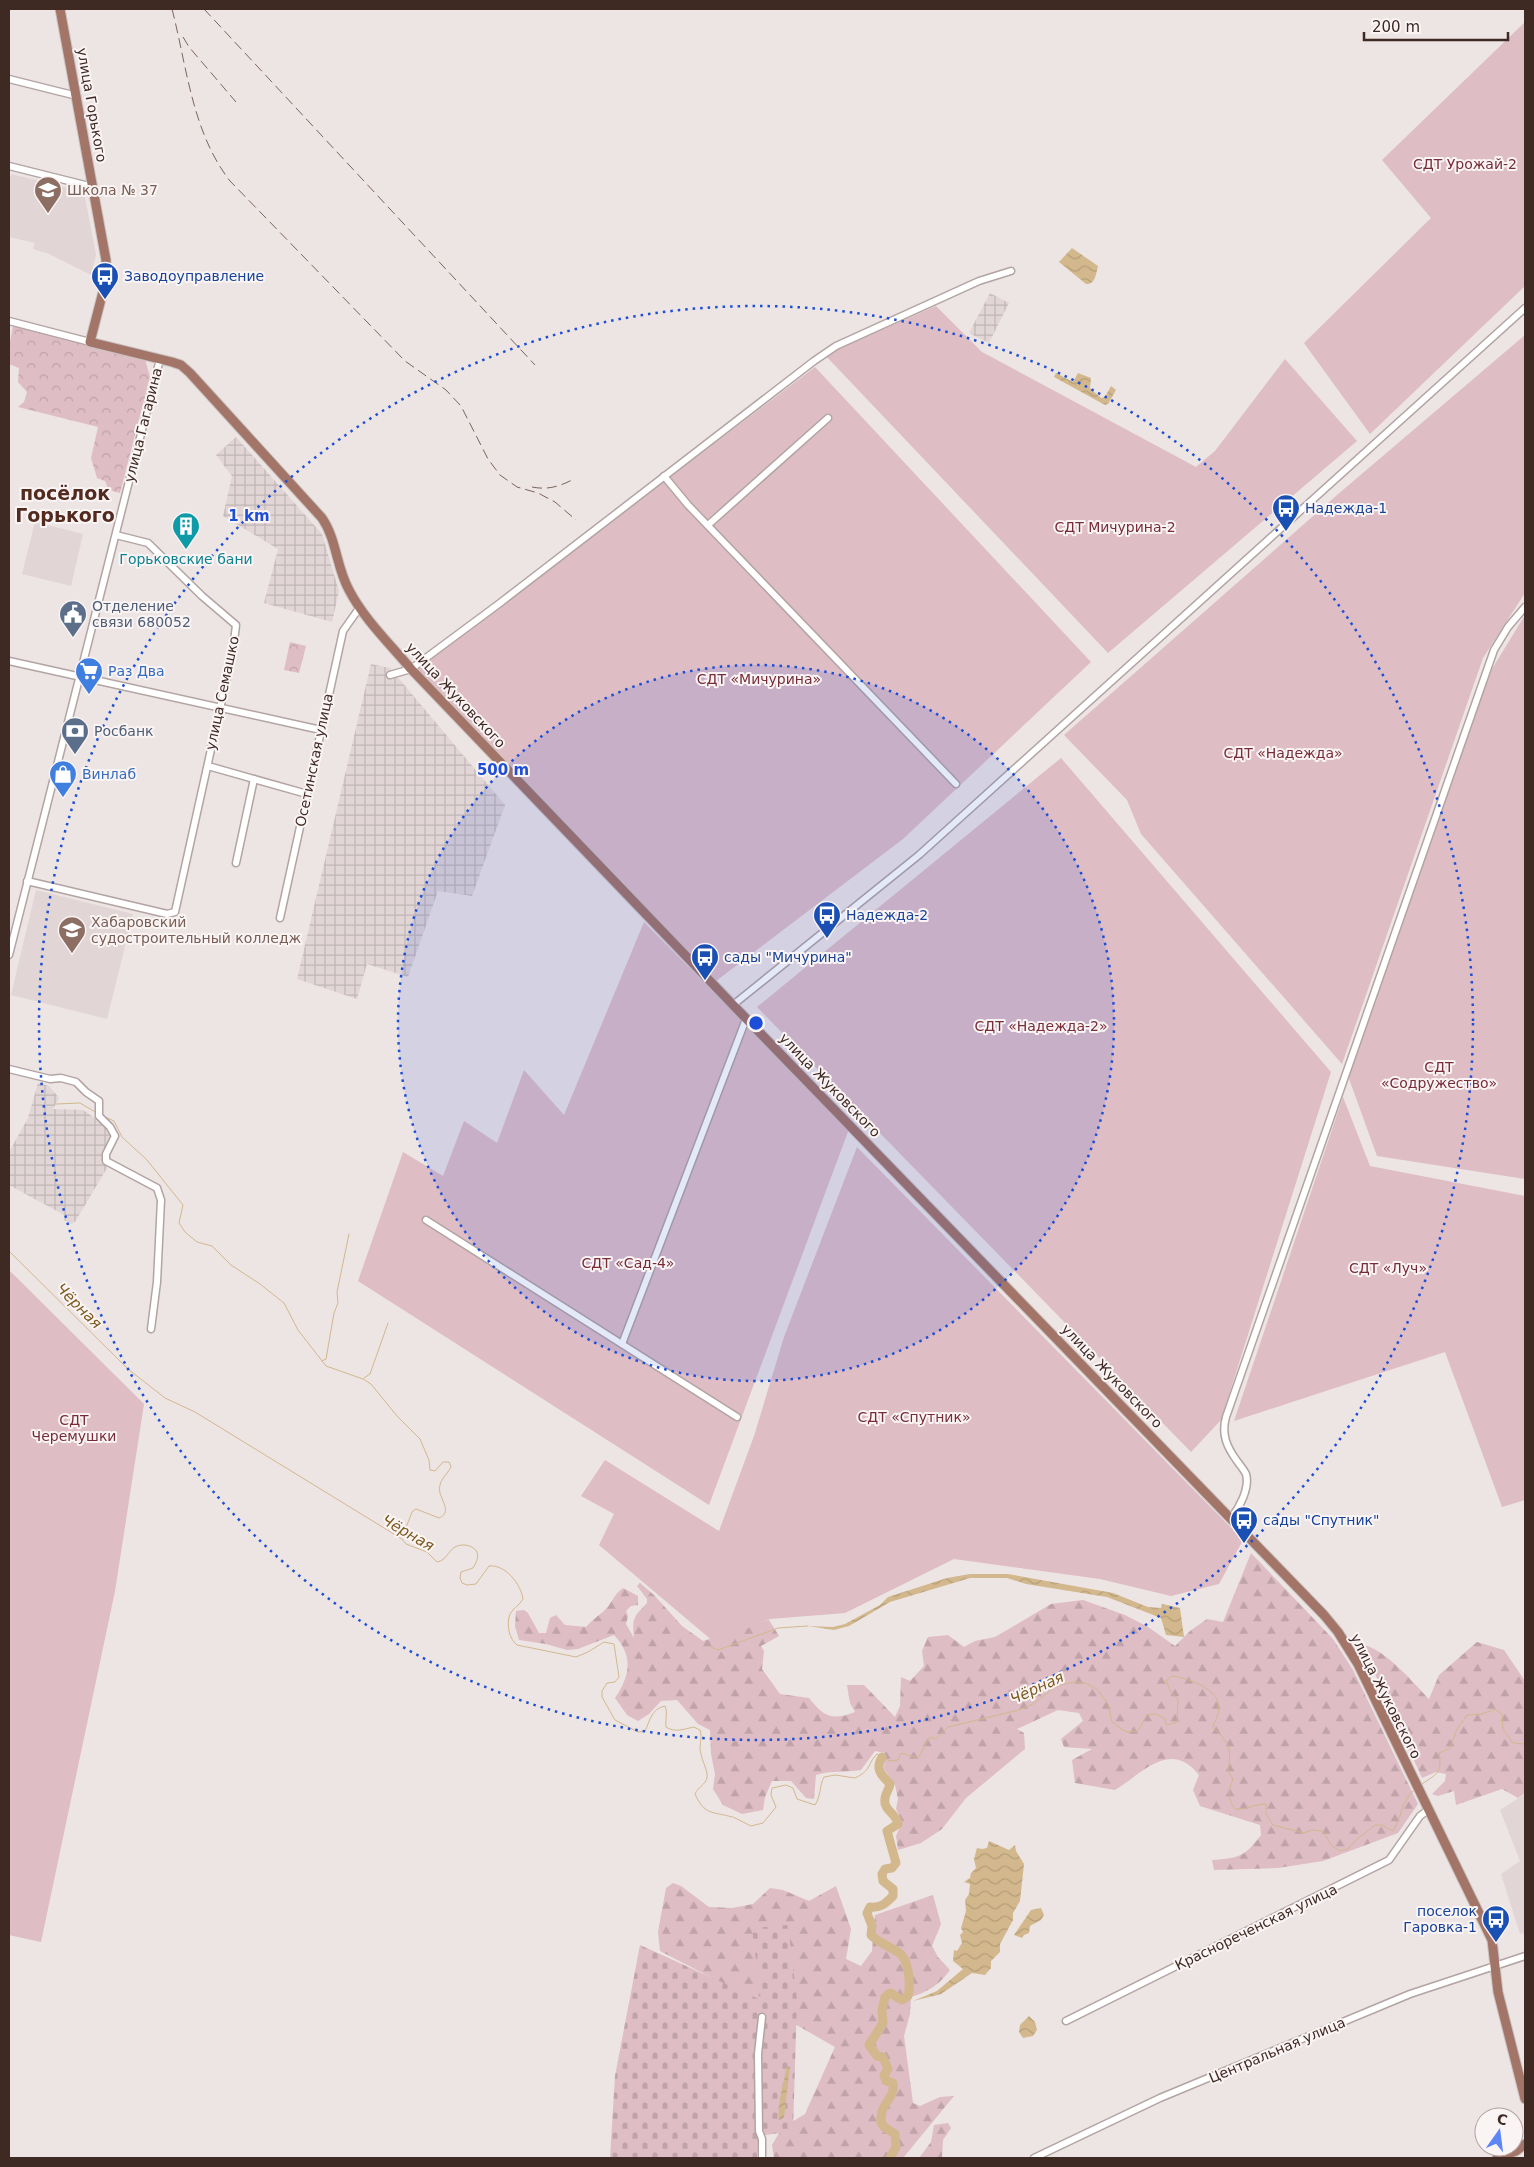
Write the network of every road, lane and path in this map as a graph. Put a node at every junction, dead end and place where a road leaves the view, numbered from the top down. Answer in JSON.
{"nodes":[{"id":1,"x":60,"y":9,"type":"edge"},
{"id":2,"x":9,"y":79,"type":"edge"},
{"id":3,"x":76,"y":96,"type":"junction"},
{"id":4,"x":9,"y":166,"type":"edge"},
{"id":5,"x":93,"y":187,"type":"junction"},
{"id":6,"x":1011,"y":271,"type":"dead end"},
{"id":7,"x":1525,"y":308,"type":"edge"},
{"id":8,"x":9,"y":323,"type":"edge"},
{"id":9,"x":90,"y":342,"type":"junction"},
{"id":10,"x":160,"y":359,"type":"junction"},
{"id":11,"x":828,"y":418,"type":"dead end"},
{"id":12,"x":664,"y":476,"type":"junction"},
{"id":13,"x":708,"y":526,"type":"junction"},
{"id":14,"x":116,"y":535,"type":"junction"},
{"id":15,"x":360,"y":607,"type":"junction"},
{"id":16,"x":1525,"y":607,"type":"edge"},
{"id":17,"x":9,"y":660,"type":"edge"},
{"id":18,"x":412,"y":669,"type":"junction"},
{"id":19,"x":390,"y":675,"type":"dead end"},
{"id":20,"x":79,"y":676,"type":"junction"},
{"id":21,"x":219,"y":707,"type":"junction"},
{"id":22,"x":321,"y":730,"type":"junction"},
{"id":23,"x":208,"y":766,"type":"junction"},
{"id":24,"x":254,"y":779,"type":"junction"},
{"id":25,"x":956,"y":784,"type":"dead end"},
{"id":26,"x":306,"y":794,"type":"junction"},
{"id":27,"x":236,"y":863,"type":"dead end"},
{"id":28,"x":27,"y":881,"type":"junction"},
{"id":29,"x":280,"y":918,"type":"dead end"},
{"id":30,"x":9,"y":956,"type":"edge"},
{"id":31,"x":733,"y":1005,"type":"junction"},
{"id":32,"x":746,"y":1019,"type":"junction"},
{"id":33,"x":9,"y":1069,"type":"edge"},
{"id":34,"x":426,"y":1220,"type":"dead end"},
{"id":35,"x":151,"y":1329,"type":"dead end"},
{"id":36,"x":622,"y":1344,"type":"junction"},
{"id":37,"x":737,"y":1417,"type":"dead end"},
{"id":38,"x":1231,"y":1518,"type":"junction"},
{"id":39,"x":1428,"y":1810,"type":"junction"},
{"id":40,"x":1525,"y":1956,"type":"edge"},
{"id":41,"x":1495,"y":1967,"type":"junction"},
{"id":42,"x":762,"y":2017,"type":"dead end"},
{"id":43,"x":1066,"y":2021,"type":"dead end"},
{"id":44,"x":1525,"y":2099,"type":"edge"},
{"id":45,"x":1525,"y":2144,"type":"edge"},
{"id":46,"x":762,"y":2158,"type":"edge"},
{"id":47,"x":1034,"y":2158,"type":"edge"},
{"id":48,"x":1497,"y":2158,"type":"edge"}],
"edges":[{"from":1,"to":3,"type":"main road","name":"улица Горького"},
{"from":2,"to":3,"type":"street"},
{"from":3,"to":5,"type":"main road","name":"улица Горького"},
{"from":4,"to":5,"type":"street"},
{"from":5,"to":9,"type":"main road","name":"улица Горького"},
{"from":6,"to":12,"type":"street"},
{"from":7,"to":31,"type":"street"},
{"from":8,"to":9,"type":"street"},
{"from":9,"to":10,"type":"main road"},
{"from":10,"to":14,"type":"street","name":"улица Гагарина"},
{"from":10,"to":15,"type":"main road","name":"улица Жуковского"},
{"from":11,"to":13,"type":"street"},
{"from":12,"to":13,"type":"street"},
{"from":12,"to":18,"type":"street"},
{"from":13,"to":25,"type":"street"},
{"from":14,"to":20,"type":"street","name":"улица Гагарина"},
{"from":14,"to":21,"type":"street","name":"улица Семашко"},
{"from":15,"to":18,"type":"main road","name":"улица Жуковского"},
{"from":15,"to":22,"type":"street","name":"Осетинская улица"},
{"from":16,"to":38,"type":"street"},
{"from":17,"to":20,"type":"street"},
{"from":18,"to":19,"type":"street"},
{"from":18,"to":31,"type":"main road","name":"улица Жуковского"},
{"from":20,"to":21,"type":"street"},
{"from":20,"to":28,"type":"street","name":"улица Гагарина"},
{"from":21,"to":22,"type":"street"},
{"from":21,"to":23,"type":"street","name":"улица Семашко"},
{"from":22,"to":26,"type":"street","name":"Осетинская улица"},
{"from":23,"to":24,"type":"street"},
{"from":23,"to":28,"type":"street","name":"улица Семашко"},
{"from":24,"to":26,"type":"street"},
{"from":24,"to":27,"type":"street"},
{"from":26,"to":29,"type":"street","name":"Осетинская улица"},
{"from":28,"to":30,"type":"street","name":"улица Гагарина"},
{"from":31,"to":32,"type":"main road","name":"улица Жуковского"},
{"from":32,"to":36,"type":"street"},
{"from":32,"to":38,"type":"main road","name":"улица Жуковского"},
{"from":33,"to":35,"type":"street"},
{"from":34,"to":36,"type":"street"},
{"from":36,"to":37,"type":"street"},
{"from":38,"to":39,"type":"main road","name":"улица Жуковского"},
{"from":39,"to":41,"type":"main road","name":"улица Жуковского"},
{"from":39,"to":43,"type":"street","name":"Краснореченская улица"},
{"from":40,"to":41,"type":"street","name":"Центральная улица"},
{"from":41,"to":44,"type":"main road","name":"улица Жуковского"},
{"from":41,"to":47,"type":"street","name":"Центральная улица"},
{"from":42,"to":46,"type":"street"},
{"from":45,"to":48,"type":"main road"}]}
